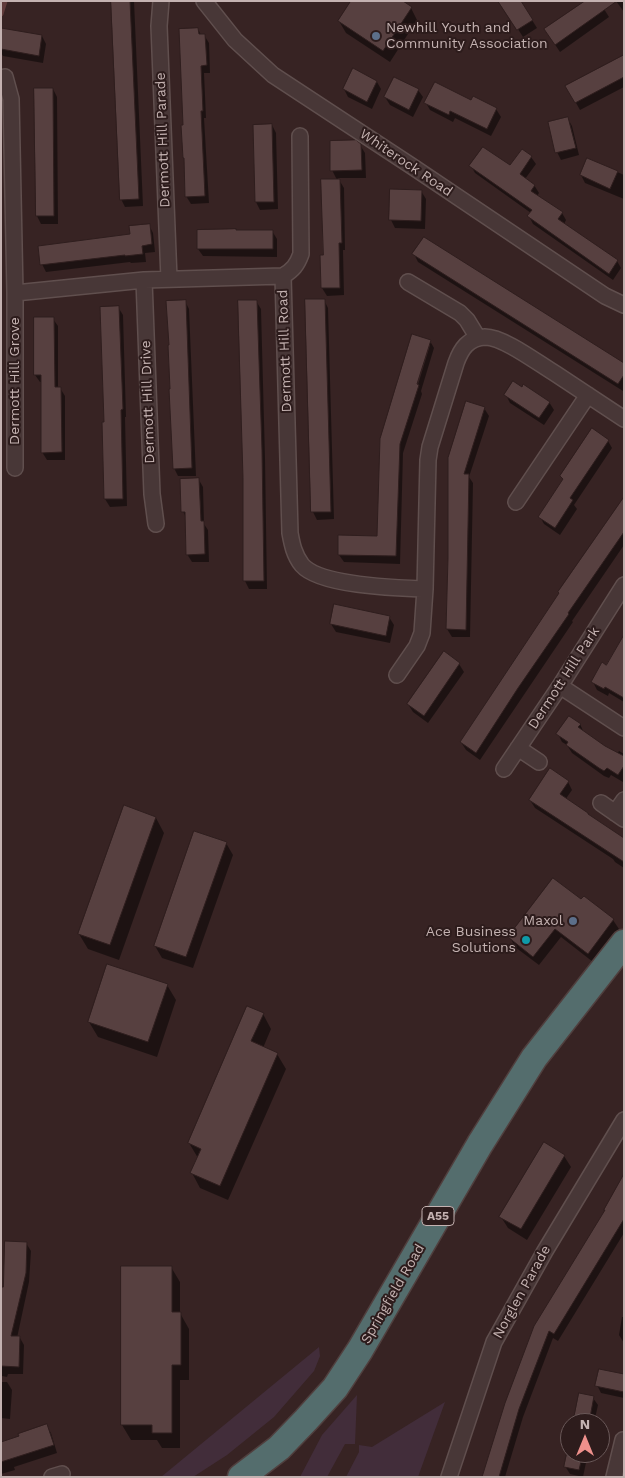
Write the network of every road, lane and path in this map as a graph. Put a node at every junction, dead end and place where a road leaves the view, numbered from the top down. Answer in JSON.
{"nodes":[{"id":1,"x":161,"y":1,"type":"edge"},
{"id":2,"x":204,"y":1,"type":"edge"},
{"id":3,"x":5,"y":77,"type":"dead end"},
{"id":4,"x":300,"y":136,"type":"dead end"},
{"id":5,"x":283,"y":276,"type":"junction"},
{"id":6,"x":169,"y":279,"type":"junction"},
{"id":7,"x":144,"y":280,"type":"junction"},
{"id":8,"x":408,"y":282,"type":"dead end"},
{"id":9,"x":15,"y":293,"type":"junction"},
{"id":10,"x":624,"y":304,"type":"edge"},
{"id":11,"x":478,"y":338,"type":"junction"},
{"id":12,"x":588,"y":395,"type":"junction"},
{"id":13,"x":624,"y":418,"type":"edge"},
{"id":14,"x":8,"y":443,"type":"edge"},
{"id":15,"x":15,"y":468,"type":"dead end"},
{"id":16,"x":516,"y":502,"type":"dead end"},
{"id":17,"x":156,"y":524,"type":"dead end"},
{"id":18,"x":624,"y":586,"type":"edge"},
{"id":19,"x":425,"y":589,"type":"junction"},
{"id":20,"x":397,"y":675,"type":"dead end"},
{"id":21,"x":560,"y":686,"type":"junction"},
{"id":22,"x":624,"y":728,"type":"edge"},
{"id":23,"x":518,"y":748,"type":"junction"},
{"id":24,"x":539,"y":762,"type":"dead end"},
{"id":25,"x":504,"y":769,"type":"dead end"},
{"id":26,"x":624,"y":800,"type":"edge"},
{"id":27,"x":601,"y":803,"type":"dead end"},
{"id":28,"x":620,"y":816,"type":"edge"},
{"id":29,"x":624,"y":943,"type":"edge"},
{"id":30,"x":624,"y":1120,"type":"edge"},
{"id":31,"x":623,"y":1440,"type":"edge"},
{"id":32,"x":241,"y":1477,"type":"edge"},
{"id":33,"x":449,"y":1477,"type":"edge"},
{"id":34,"x":614,"y":1477,"type":"edge"}],
"edges":[{"from":1,"to":6,"type":"street","name":"Dermott Hill Parade"},
{"from":2,"to":10,"type":"street","name":"Whiterock Road"},
{"from":3,"to":9,"type":"street","name":"Dermott Hill Grove"},
{"from":4,"to":5,"type":"street"},
{"from":5,"to":6,"type":"street","name":"Dermott Hill Road"},
{"from":5,"to":19,"type":"street","name":"Dermott Hill Road"},
{"from":6,"to":7,"type":"street","name":"Dermott Hill Road"},
{"from":7,"to":9,"type":"street","name":"Dermott Hill Road"},
{"from":7,"to":17,"type":"street","name":"Dermott Hill Drive"},
{"from":8,"to":11,"type":"street"},
{"from":9,"to":14,"type":"street","name":"Dermott Hill Grove"},
{"from":11,"to":12,"type":"street"},
{"from":11,"to":19,"type":"street"},
{"from":12,"to":13,"type":"street"},
{"from":12,"to":16,"type":"street"},
{"from":14,"to":15,"type":"street","name":"Dermott Hill Grove"},
{"from":18,"to":21,"type":"street","name":"Dermott Hill Park"},
{"from":19,"to":20,"type":"street"},
{"from":21,"to":22,"type":"street"},
{"from":21,"to":23,"type":"street","name":"Dermott Hill Park"},
{"from":23,"to":24,"type":"street"},
{"from":23,"to":25,"type":"street","name":"Dermott Hill Park"},
{"from":26,"to":28,"type":"street"},
{"from":27,"to":28,"type":"street"},
{"from":29,"to":32,"type":"highway","name":"Springfield Road","number":"A55"},
{"from":30,"to":33,"type":"street","name":"Norglen Parade"},
{"from":31,"to":34,"type":"street"}]}
